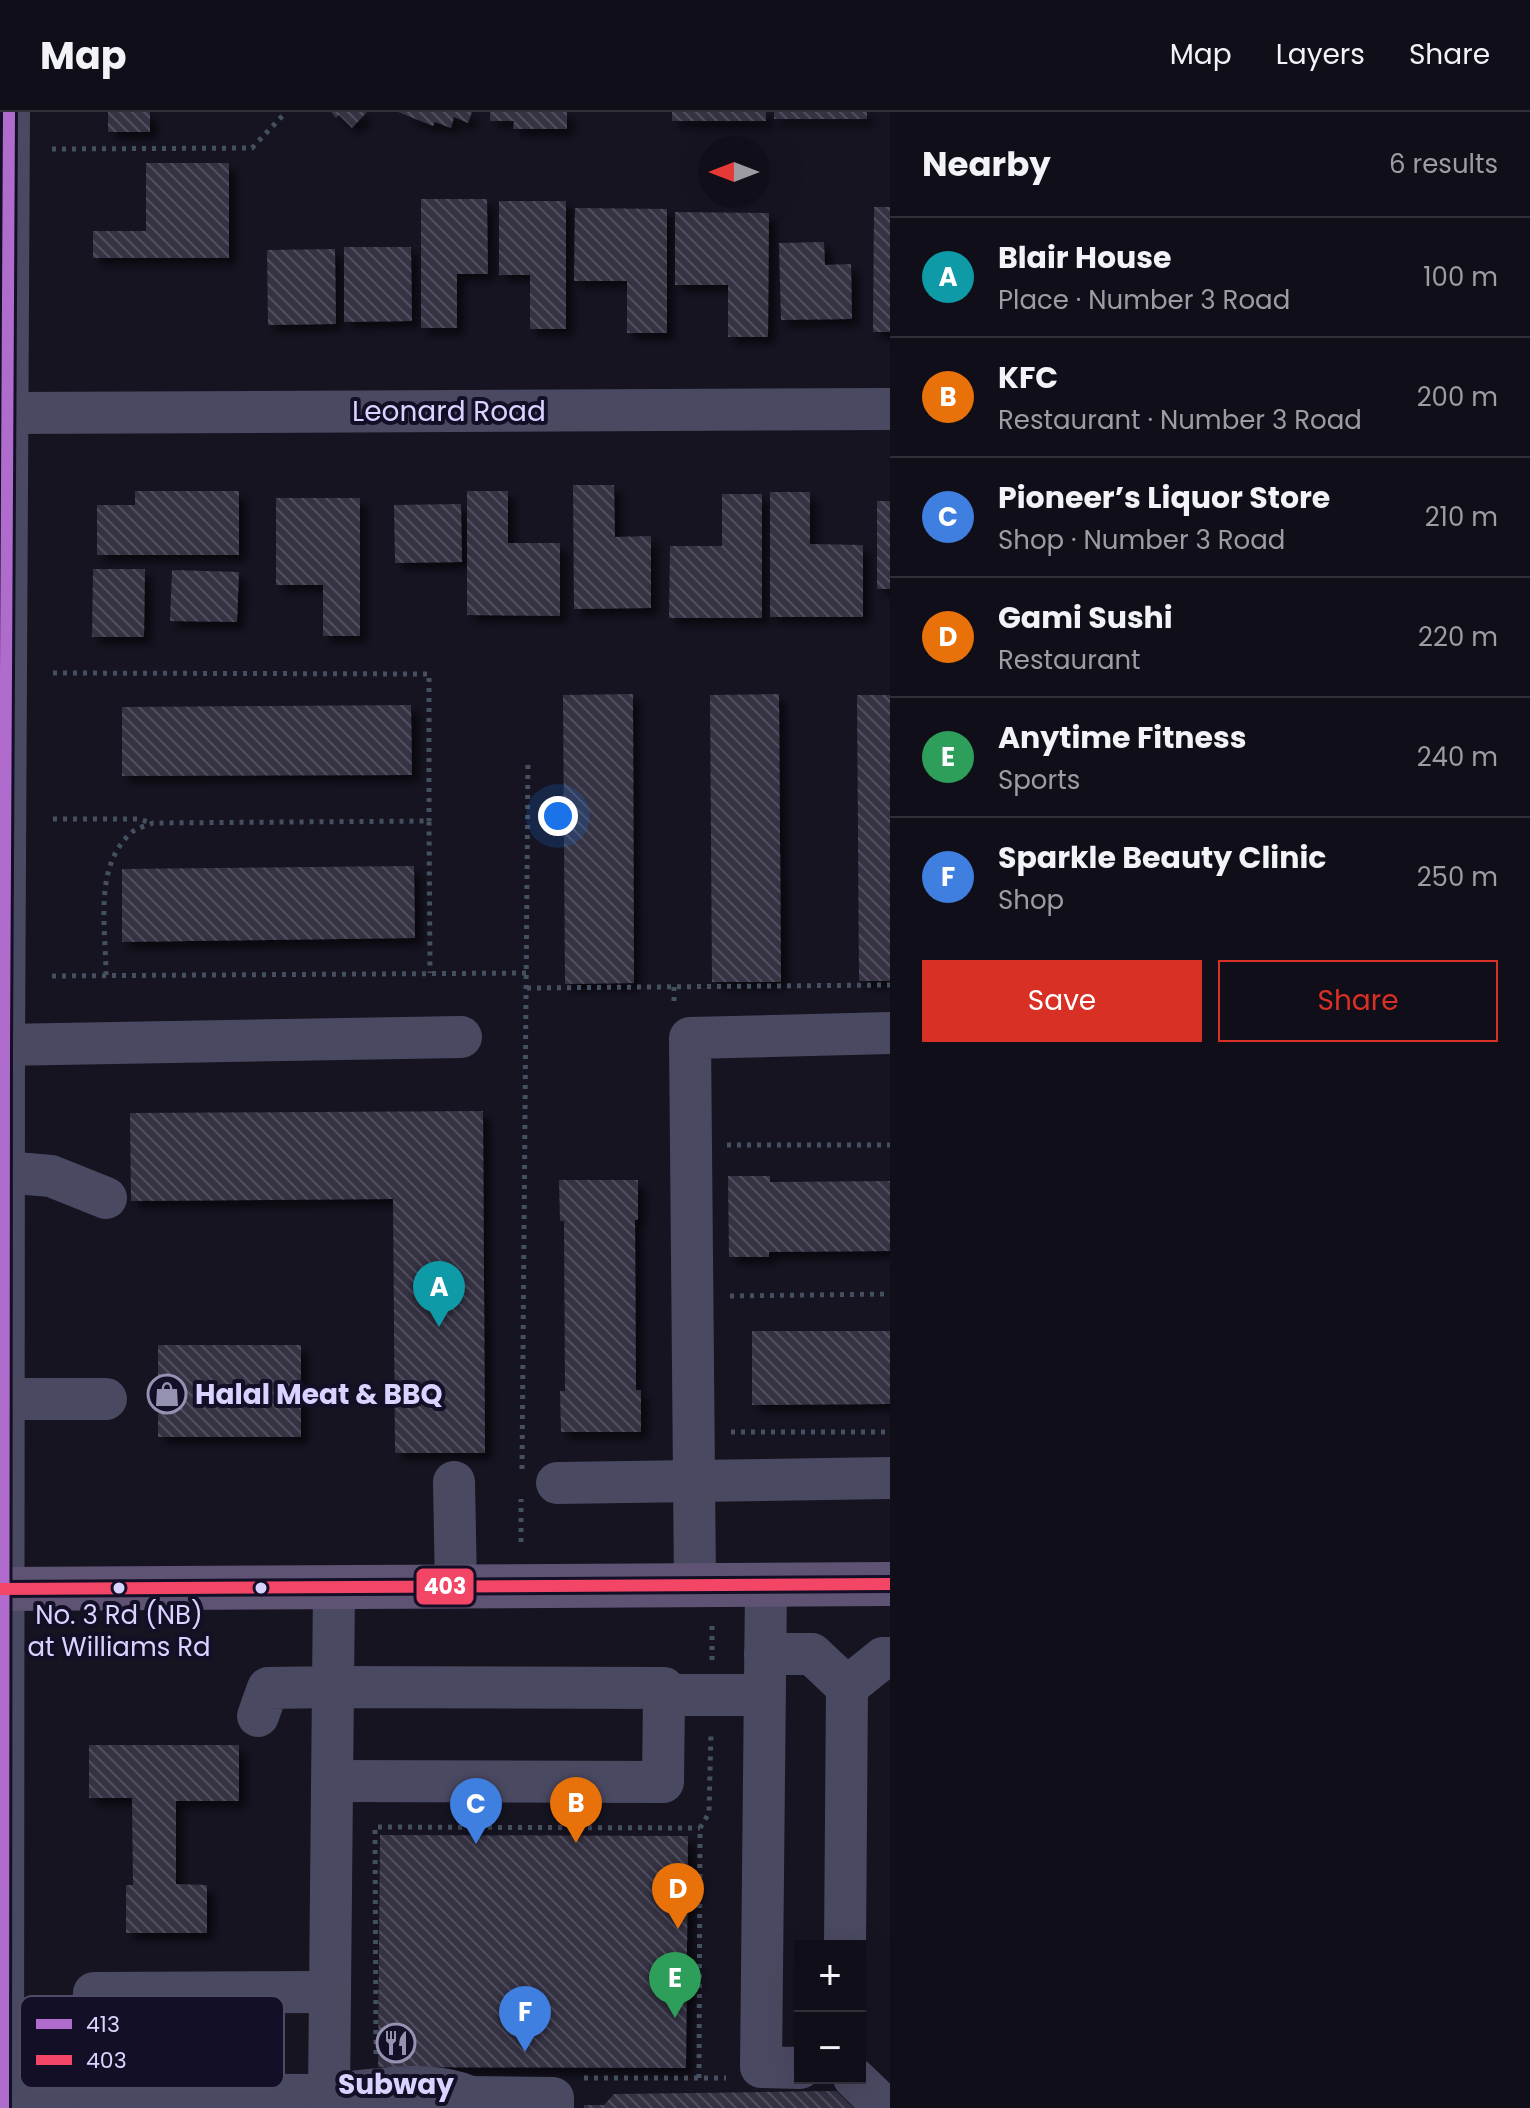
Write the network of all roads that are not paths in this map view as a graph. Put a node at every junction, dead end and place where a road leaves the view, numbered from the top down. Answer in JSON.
{"nodes":[{"id":1,"x":9,"y":112,"type":"edge"},
{"id":2,"x":890,"y":409,"type":"edge"},
{"id":3,"x":9,"y":413,"type":"junction"},
{"id":4,"x":890,"y":1033,"type":"edge"},
{"id":5,"x":461,"y":1037,"type":"dead end"},
{"id":6,"x":2,"y":1045,"type":"edge"},
{"id":7,"x":4,"y":1172,"type":"junction"},
{"id":8,"x":106,"y":1198,"type":"dead end"},
{"id":9,"x":5,"y":1399,"type":"junction"},
{"id":10,"x":106,"y":1399,"type":"dead end"},
{"id":11,"x":890,"y":1478,"type":"edge"},
{"id":12,"x":454,"y":1482,"type":"dead end"},
{"id":13,"x":694,"y":1482,"type":"junction"},
{"id":14,"x":533,"y":1485,"type":"road end"},
{"id":15,"x":890,"y":1584,"type":"edge"},
{"id":16,"x":766,"y":1585,"type":"junction"},
{"id":17,"x":695,"y":1586,"type":"junction"},
{"id":18,"x":456,"y":1587,"type":"junction"},
{"id":19,"x":334,"y":1588,"type":"junction"},
{"id":20,"x":2,"y":1589,"type":"edge"},
{"id":21,"x":765,"y":1654,"type":"junction"},
{"id":22,"x":890,"y":1658,"type":"edge"},
{"id":23,"x":333,"y":1687,"type":"junction"},
{"id":24,"x":847,"y":1687,"type":"junction"},
{"id":25,"x":664,"y":1695,"type":"junction"},
{"id":26,"x":763,"y":1695,"type":"junction"},
{"id":27,"x":258,"y":1716,"type":"dead end"},
{"id":28,"x":332,"y":1781,"type":"junction"},
{"id":29,"x":845,"y":1940,"type":"edge"},
{"id":30,"x":330,"y":1992,"type":"junction"},
{"id":31,"x":94,"y":1996,"type":"edge"},
{"id":32,"x":794,"y":2068,"type":"edge"},
{"id":33,"x":860,"y":2084,"type":"edge"},
{"id":34,"x":93,"y":2088,"type":"edge"},
{"id":35,"x":553,"y":2088,"type":"edge"},
{"id":36,"x":93,"y":2095,"type":"junction"},
{"id":37,"x":329,"y":2095,"type":"junction"},
{"id":38,"x":3,"y":2101,"type":"edge"},
{"id":39,"x":480,"y":2102,"type":"edge"},
{"id":40,"x":885,"y":2108,"type":"edge"}],
"edges":[{"from":1,"to":3,"type":"street"},
{"from":2,"to":3,"type":"street","name":"Leonard Road"},
{"from":3,"to":6,"type":"street"},
{"from":4,"to":13,"type":"street"},
{"from":5,"to":6,"type":"street"},
{"from":6,"to":7,"type":"street"},
{"from":7,"to":8,"type":"street"},
{"from":7,"to":9,"type":"street"},
{"from":9,"to":10,"type":"street"},
{"from":9,"to":20,"type":"street"},
{"from":11,"to":13,"type":"street"},
{"from":12,"to":18,"type":"street"},
{"from":13,"to":14,"type":"street"},
{"from":13,"to":17,"type":"street"},
{"from":15,"to":16,"type":"main road"},
{"from":16,"to":17,"type":"main road"},
{"from":16,"to":21,"type":"street"},
{"from":17,"to":18,"type":"main road"},
{"from":18,"to":19,"type":"main road"},
{"from":19,"to":20,"type":"main road"},
{"from":19,"to":23,"type":"street"},
{"from":20,"to":38,"type":"street"},
{"from":21,"to":24,"type":"street"},
{"from":21,"to":26,"type":"street"},
{"from":22,"to":24,"type":"street"},
{"from":23,"to":25,"type":"street"},
{"from":23,"to":27,"type":"street"},
{"from":23,"to":28,"type":"street"},
{"from":24,"to":29,"type":"street"},
{"from":25,"to":26,"type":"street"},
{"from":25,"to":28,"type":"street"},
{"from":26,"to":32,"type":"street"},
{"from":28,"to":30,"type":"street"},
{"from":30,"to":31,"type":"street"},
{"from":30,"to":37,"type":"street"},
{"from":33,"to":40,"type":"street"},
{"from":34,"to":36,"type":"street"},
{"from":35,"to":39,"type":"street"},
{"from":36,"to":37,"type":"street"},
{"from":36,"to":38,"type":"street"},
{"from":37,"to":39,"type":"street"}]}
